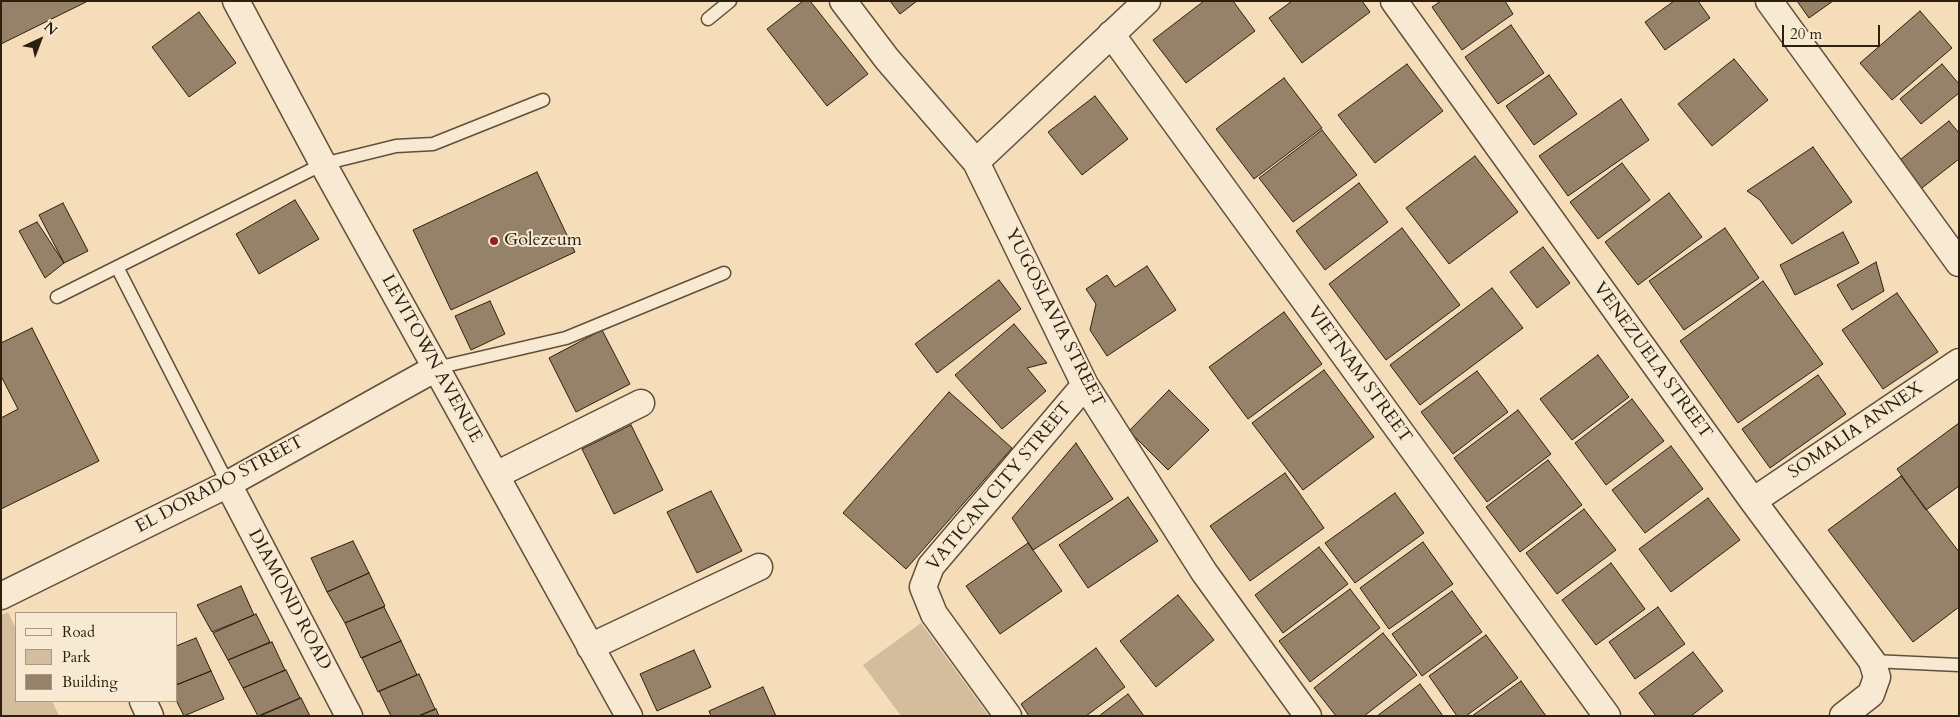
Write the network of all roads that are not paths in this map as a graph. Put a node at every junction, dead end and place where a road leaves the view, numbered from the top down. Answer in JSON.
{"nodes":[{"id":1,"x":236,"y":1,"type":"edge"},
{"id":2,"x":730,"y":1,"type":"edge"},
{"id":3,"x":843,"y":1,"type":"edge"},
{"id":4,"x":1147,"y":1,"type":"edge"},
{"id":5,"x":1394,"y":1,"type":"edge"},
{"id":6,"x":1769,"y":1,"type":"edge"},
{"id":7,"x":708,"y":19,"type":"dead end"},
{"id":8,"x":1111,"y":34,"type":"junction"},
{"id":9,"x":542,"y":100,"type":"dead end"},
{"id":10,"x":976,"y":162,"type":"junction"},
{"id":11,"x":323,"y":164,"type":"junction"},
{"id":12,"x":1959,"y":262,"type":"edge"},
{"id":13,"x":117,"y":267,"type":"junction"},
{"id":14,"x":724,"y":273,"type":"dead end"},
{"id":15,"x":57,"y":297,"type":"dead end"},
{"id":16,"x":1959,"y":362,"type":"edge"},
{"id":17,"x":436,"y":368,"type":"junction"},
{"id":18,"x":1085,"y":385,"type":"junction"},
{"id":19,"x":641,"y":404,"type":"dead end"},
{"id":20,"x":496,"y":475,"type":"junction"},
{"id":21,"x":228,"y":484,"type":"junction"},
{"id":22,"x":1752,"y":501,"type":"junction"},
{"id":23,"x":759,"y":567,"type":"dead end"},
{"id":24,"x":1,"y":596,"type":"edge"},
{"id":25,"x":590,"y":648,"type":"junction"},
{"id":26,"x":1872,"y":661,"type":"junction"},
{"id":27,"x":1959,"y":665,"type":"edge"},
{"id":28,"x":143,"y":702,"type":"edge"},
{"id":29,"x":150,"y":716,"type":"edge"},
{"id":30,"x":349,"y":716,"type":"edge"},
{"id":31,"x":630,"y":716,"type":"edge"},
{"id":32,"x":1008,"y":716,"type":"edge"},
{"id":33,"x":1308,"y":716,"type":"edge"},
{"id":34,"x":1607,"y":716,"type":"edge"},
{"id":35,"x":1843,"y":716,"type":"edge"}],
"edges":[{"from":1,"to":11,"type":"street","name":"LEVITOWN AVENUE"},
{"from":2,"to":7,"type":"lane"},
{"from":3,"to":10,"type":"street","name":"YUGOSLAVIA STREET"},
{"from":4,"to":8,"type":"street"},
{"from":5,"to":22,"type":"street","name":"VENEZUELA STREET"},
{"from":6,"to":12,"type":"street"},
{"from":8,"to":10,"type":"street"},
{"from":8,"to":34,"type":"street","name":"VIETNAM STREET"},
{"from":9,"to":11,"type":"lane"},
{"from":10,"to":18,"type":"street","name":"YUGOSLAVIA STREET"},
{"from":11,"to":13,"type":"lane"},
{"from":11,"to":17,"type":"street","name":"LEVITOWN AVENUE"},
{"from":13,"to":15,"type":"lane"},
{"from":13,"to":21,"type":"lane"},
{"from":14,"to":17,"type":"lane"},
{"from":16,"to":22,"type":"street","name":"SOMALIA ANNEX"},
{"from":17,"to":20,"type":"street","name":"LEVITOWN AVENUE"},
{"from":17,"to":21,"type":"street","name":"EL DORADO STREET"},
{"from":18,"to":32,"type":"street","name":"VATICAN CITY STREET"},
{"from":18,"to":33,"type":"street","name":"YUGOSLAVIA STREET"},
{"from":19,"to":20,"type":"street"},
{"from":20,"to":25,"type":"street","name":"LEVITOWN AVENUE"},
{"from":21,"to":24,"type":"street","name":"EL DORADO STREET"},
{"from":21,"to":30,"type":"street","name":"DIAMOND ROAD"},
{"from":22,"to":26,"type":"street","name":"VENEZUELA STREET"},
{"from":23,"to":25,"type":"street"},
{"from":25,"to":31,"type":"street","name":"LEVITOWN AVENUE"},
{"from":26,"to":27,"type":"lane"},
{"from":26,"to":35,"type":"street"},
{"from":28,"to":29,"type":"street"}]}
